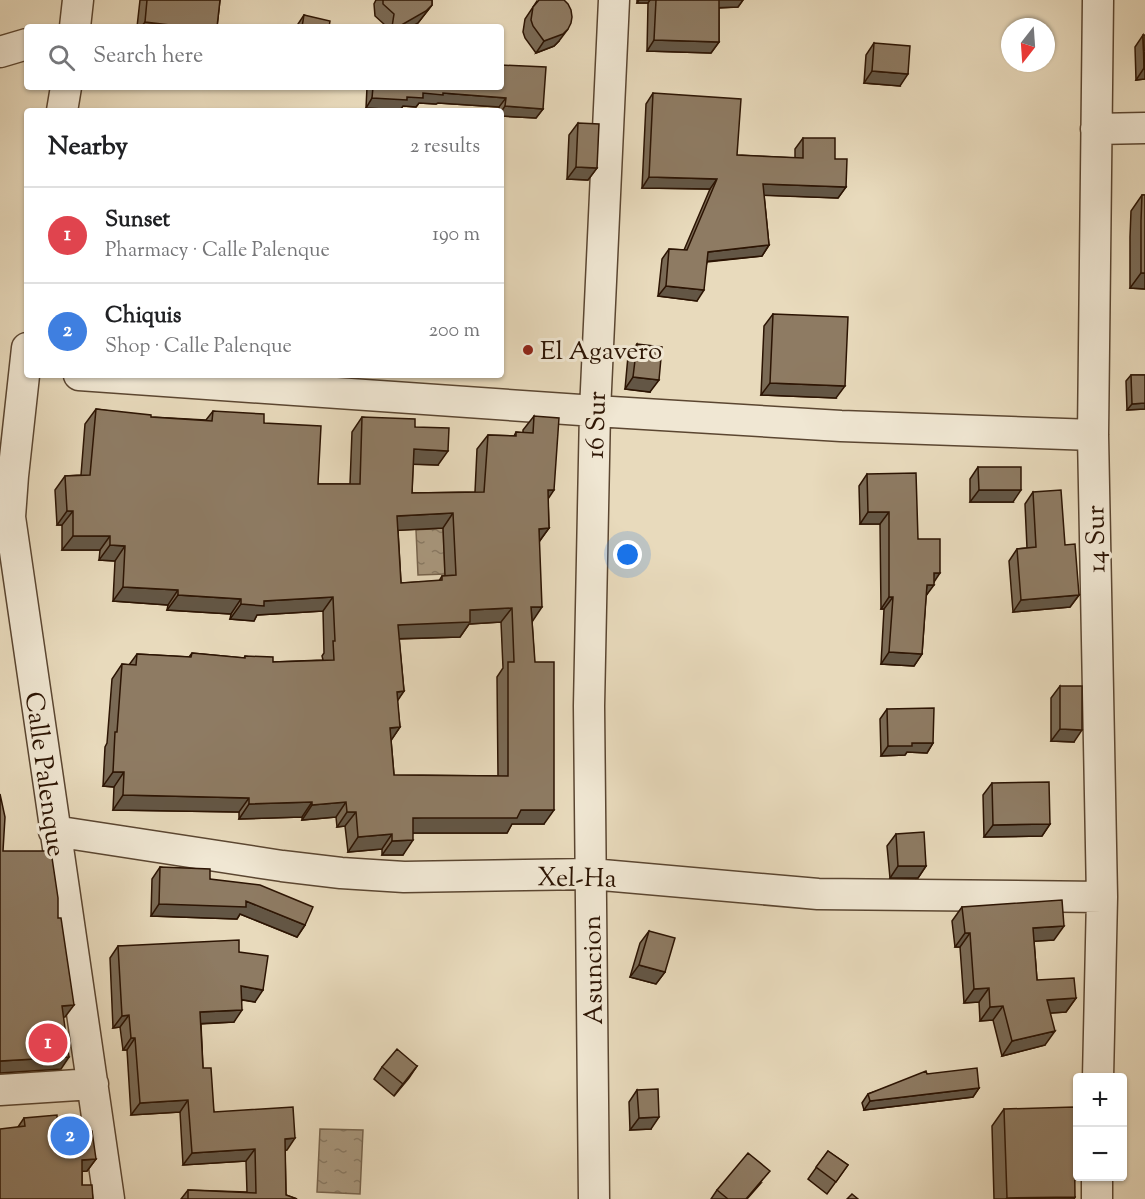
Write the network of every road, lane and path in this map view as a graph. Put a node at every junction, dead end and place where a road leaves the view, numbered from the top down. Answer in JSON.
{"nodes":[{"id":1,"x":78,"y":0,"type":"edge"},
{"id":2,"x":614,"y":0,"type":"edge"},
{"id":3,"x":1098,"y":0,"type":"edge"},
{"id":4,"x":75,"y":24,"type":"edge"},
{"id":5,"x":24,"y":45,"type":"edge"},
{"id":6,"x":0,"y":52,"type":"edge"},
{"id":7,"x":66,"y":90,"type":"edge"},
{"id":8,"x":62,"y":108,"type":"edge"},
{"id":9,"x":1145,"y":128,"type":"edge"},
{"id":10,"x":1096,"y":129,"type":"junction"},
{"id":11,"x":24,"y":378,"type":"edge"},
{"id":12,"x":122,"y":378,"type":"edge"},
{"id":13,"x":595,"y":411,"type":"junction"},
{"id":14,"x":1093,"y":435,"type":"junction"},
{"id":15,"x":589,"y":706,"type":"joint"},
{"id":16,"x":54,"y":831,"type":"junction"},
{"id":17,"x":591,"y":874,"type":"junction"},
{"id":18,"x":1102,"y":897,"type":"junction"},
{"id":19,"x":1098,"y":1073,"type":"edge"},
{"id":20,"x":93,"y":1084,"type":"junction"},
{"id":21,"x":0,"y":1090,"type":"edge"},
{"id":22,"x":1097,"y":1181,"type":"edge"},
{"id":23,"x":109,"y":1199,"type":"edge"},
{"id":24,"x":594,"y":1199,"type":"edge"},
{"id":25,"x":1097,"y":1199,"type":"edge"}],
"edges":[{"from":1,"to":4,"type":"street"},
{"from":2,"to":13,"type":"street","name":"16 Sur"},
{"from":3,"to":10,"type":"street","name":"14 Sur"},
{"from":5,"to":6,"type":"street"},
{"from":7,"to":8,"type":"street"},
{"from":9,"to":10,"type":"street"},
{"from":10,"to":14,"type":"street","name":"14 Sur"},
{"from":11,"to":16,"type":"street","name":"Calle Palenque"},
{"from":12,"to":13,"type":"street"},
{"from":13,"to":14,"type":"street"},
{"from":13,"to":15,"type":"street","name":"16 Sur"},
{"from":14,"to":18,"type":"street","name":"14 Sur"},
{"from":15,"to":17,"type":"street","name":"Asuncion"},
{"from":16,"to":17,"type":"street","name":"Xel-Ha"},
{"from":16,"to":20,"type":"street","name":"Calle Palenque"},
{"from":17,"to":18,"type":"street","name":"Xel-Ha"},
{"from":17,"to":24,"type":"street","name":"Asuncion"},
{"from":18,"to":19,"type":"street","name":"14 Sur"},
{"from":20,"to":21,"type":"street"},
{"from":20,"to":23,"type":"street","name":"Calle Palenque"},
{"from":22,"to":25,"type":"street"}]}
